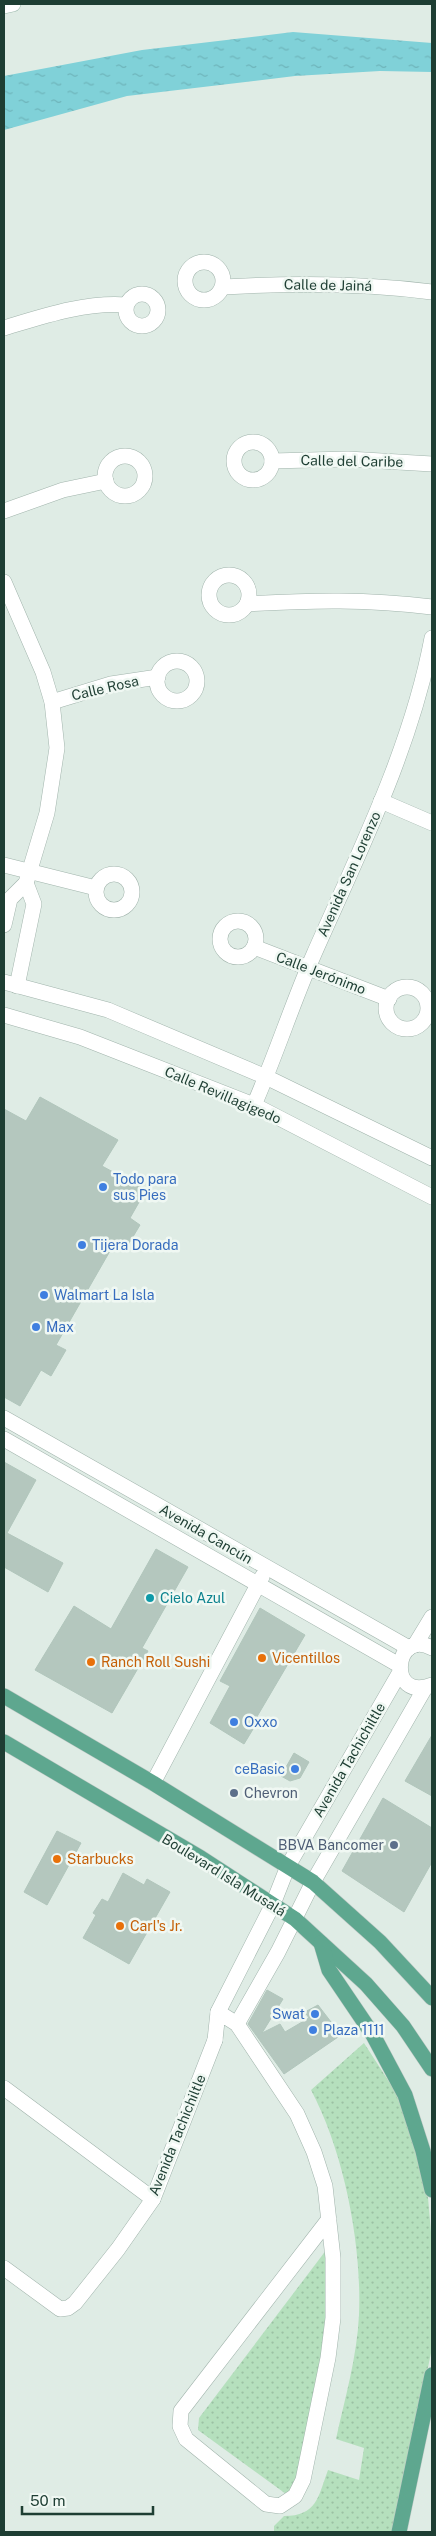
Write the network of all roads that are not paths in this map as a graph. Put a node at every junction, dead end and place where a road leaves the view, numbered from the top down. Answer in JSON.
{"nodes":[{"id":1,"x":13,"y":4,"type":"edge"},
{"id":2,"x":4,"y":6,"type":"edge"},
{"id":3,"x":223,"y":287,"type":"dead end"},
{"id":4,"x":432,"y":292,"type":"edge"},
{"id":5,"x":126,"y":304,"type":"dead end"},
{"id":6,"x":4,"y":328,"type":"edge"},
{"id":7,"x":272,"y":461,"type":"dead end"},
{"id":8,"x":432,"y":464,"type":"edge"},
{"id":9,"x":106,"y":481,"type":"dead end"},
{"id":10,"x":4,"y":511,"type":"edge"},
{"id":11,"x":4,"y":582,"type":"edge"},
{"id":12,"x":247,"y":604,"type":"dead end"},
{"id":13,"x":432,"y":608,"type":"edge"},
{"id":14,"x":432,"y":641,"type":"edge"},
{"id":15,"x":158,"y":677,"type":"dead end"},
{"id":16,"x":52,"y":702,"type":"junction"},
{"id":17,"x":381,"y":801,"type":"junction"},
{"id":18,"x":432,"y":823,"type":"edge"},
{"id":19,"x":4,"y":865,"type":"edge"},
{"id":20,"x":28,"y":877,"type":"junction"},
{"id":21,"x":96,"y":888,"type":"dead end"},
{"id":22,"x":4,"y":925,"type":"edge"},
{"id":23,"x":254,"y":947,"type":"dead end"},
{"id":24,"x":308,"y":967,"type":"junction"},
{"id":25,"x":10,"y":984,"type":"edge"},
{"id":26,"x":389,"y":999,"type":"dead end"},
{"id":27,"x":4,"y":1014,"type":"edge"},
{"id":28,"x":266,"y":1077,"type":"junction"},
{"id":29,"x":254,"y":1105,"type":"junction"},
{"id":30,"x":432,"y":1158,"type":"edge"},
{"id":31,"x":432,"y":1197,"type":"edge"},
{"id":32,"x":4,"y":1418,"type":"edge"},
{"id":33,"x":4,"y":1439,"type":"edge"},
{"id":34,"x":266,"y":1568,"type":"junction"},
{"id":35,"x":257,"y":1585,"type":"junction"},
{"id":36,"x":432,"y":1617,"type":"edge"},
{"id":37,"x":412,"y":1647,"type":"junction"},
{"id":38,"x":432,"y":1648,"type":"edge"},
{"id":39,"x":400,"y":1669,"type":"junction"},
{"id":40,"x":429,"y":1686,"type":"edge"},
{"id":41,"x":4,"y":1696,"type":"edge"},
{"id":42,"x":4,"y":1742,"type":"edge"},
{"id":43,"x":153,"y":1783,"type":"junction"},
{"id":44,"x":288,"y":1866,"type":"junction"},
{"id":45,"x":313,"y":1882,"type":"junction"},
{"id":46,"x":272,"y":1904,"type":"junction"},
{"id":47,"x":295,"y":1919,"type":"junction"},
{"id":48,"x":321,"y":1942,"type":"junction"},
{"id":49,"x":432,"y":1998,"type":"edge"},
{"id":50,"x":218,"y":2012,"type":"junction"},
{"id":51,"x":237,"y":2024,"type":"junction"},
{"id":52,"x":215,"y":2040,"type":"junction"},
{"id":53,"x":432,"y":2069,"type":"edge"},
{"id":54,"x":4,"y":2088,"type":"edge"},
{"id":55,"x":432,"y":2190,"type":"edge"},
{"id":56,"x":153,"y":2199,"type":"junction"},
{"id":57,"x":329,"y":2219,"type":"junction"},
{"id":58,"x":4,"y":2268,"type":"edge"},
{"id":59,"x":432,"y":2375,"type":"edge"},
{"id":60,"x":399,"y":2532,"type":"edge"}],
"edges":[{"from":1,"to":2,"type":"street"},
{"from":3,"to":4,"type":"street","name":"Calle de Jainá"},
{"from":5,"to":6,"type":"street"},
{"from":7,"to":8,"type":"street","name":"Calle del Caribe"},
{"from":9,"to":10,"type":"street"},
{"from":11,"to":16,"type":"street"},
{"from":12,"to":13,"type":"street"},
{"from":14,"to":17,"type":"street","name":"Avenida San Lorenzo"},
{"from":15,"to":16,"type":"street","name":"Calle Rosa"},
{"from":16,"to":20,"type":"street"},
{"from":17,"to":18,"type":"street"},
{"from":17,"to":24,"type":"street","name":"Avenida San Lorenzo"},
{"from":19,"to":20,"type":"street"},
{"from":20,"to":21,"type":"street"},
{"from":20,"to":22,"type":"street"},
{"from":20,"to":25,"type":"street"},
{"from":23,"to":24,"type":"street","name":"Calle Jerónimo"},
{"from":24,"to":26,"type":"street","name":"Calle Jerónimo"},
{"from":24,"to":28,"type":"street","name":"Avenida San Lorenzo"},
{"from":25,"to":28,"type":"street"},
{"from":27,"to":29,"type":"street","name":"Calle Revillagigedo"},
{"from":28,"to":29,"type":"street","name":"Avenida San Lorenzo"},
{"from":28,"to":30,"type":"street"},
{"from":29,"to":31,"type":"street","name":"Calle Revillagigedo"},
{"from":32,"to":34,"type":"street","name":"Avenida Cancún"},
{"from":33,"to":35,"type":"street","name":"Avenida Cancún"},
{"from":34,"to":35,"type":"street"},
{"from":34,"to":37,"type":"street","name":"Avenida Cancún"},
{"from":35,"to":39,"type":"street","name":"Avenida Cancún"},
{"from":35,"to":43,"type":"street"},
{"from":36,"to":37,"type":"street"},
{"from":37,"to":38,"type":"street","name":"Avenida Cancún"},
{"from":37,"to":39,"type":"street","name":"Avenida Tachichiltle"},
{"from":39,"to":40,"type":"street","name":"Avenida Cancún"},
{"from":39,"to":44,"type":"street","name":"Avenida Tachichiltle"},
{"from":40,"to":45,"type":"street"},
{"from":41,"to":43,"type":"main road"},
{"from":42,"to":46,"type":"main road","name":"Boulevard Isla Musalá"},
{"from":43,"to":44,"type":"main road"},
{"from":44,"to":45,"type":"main road"},
{"from":44,"to":46,"type":"street","name":"Avenida Tachichiltle"},
{"from":45,"to":47,"type":"street"},
{"from":45,"to":49,"type":"main road"},
{"from":46,"to":47,"type":"main road","name":"Boulevard Isla Musalá"},
{"from":46,"to":50,"type":"street","name":"Avenida Tachichiltle"},
{"from":47,"to":48,"type":"main road","name":"Boulevard Isla Musalá"},
{"from":47,"to":51,"type":"street"},
{"from":48,"to":53,"type":"main road","name":"Boulevard Isla Musalá"},
{"from":48,"to":55,"type":"main road"},
{"from":50,"to":51,"type":"street"},
{"from":50,"to":52,"type":"street","name":"Avenida Tachichiltle"},
{"from":51,"to":52,"type":"street"},
{"from":51,"to":57,"type":"street"},
{"from":52,"to":56,"type":"street","name":"Avenida Tachichiltle"},
{"from":54,"to":56,"type":"street"},
{"from":56,"to":58,"type":"street","name":"Avenida Tachichiltle"},
{"from":57,"to":57,"type":"street"},
{"from":59,"to":60,"type":"main road"}]}
